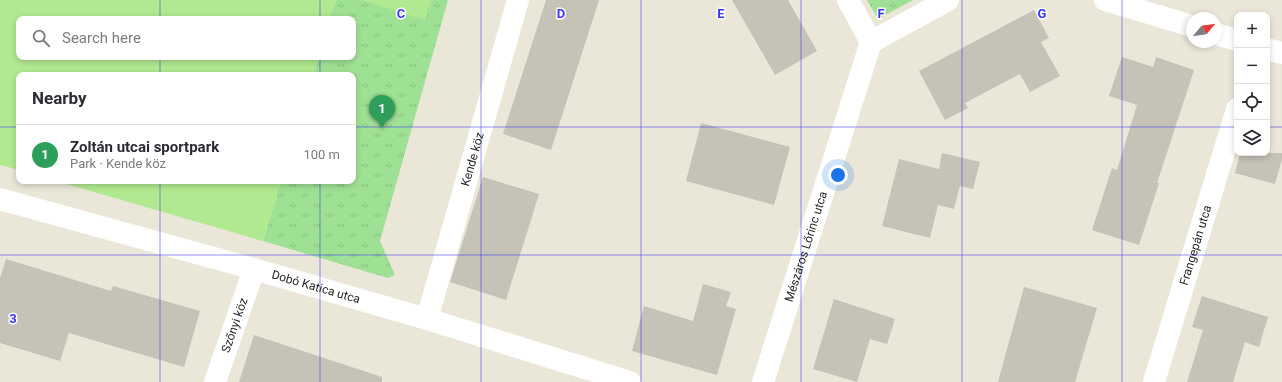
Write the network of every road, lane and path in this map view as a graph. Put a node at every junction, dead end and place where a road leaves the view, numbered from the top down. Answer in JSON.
{"nodes":[{"id":1,"x":518,"y":0,"type":"edge"},
{"id":2,"x":848,"y":0,"type":"edge"},
{"id":3,"x":948,"y":0,"type":"edge"},
{"id":4,"x":1105,"y":0,"type":"edge"},
{"id":5,"x":1186,"y":24,"type":"edge"},
{"id":6,"x":1222,"y":36,"type":"edge"},
{"id":7,"x":1234,"y":39,"type":"edge"},
{"id":8,"x":871,"y":42,"type":"junction"},
{"id":9,"x":1270,"y":50,"type":"edge"},
{"id":10,"x":1282,"y":53,"type":"edge"},
{"id":11,"x":1234,"y":118,"type":"edge"},
{"id":12,"x":0,"y":199,"type":"edge"},
{"id":13,"x":254,"y":269,"type":"junction"},
{"id":14,"x":427,"y":319,"type":"junction"},
{"id":15,"x":215,"y":382,"type":"edge"},
{"id":16,"x":630,"y":382,"type":"edge"},
{"id":17,"x":763,"y":382,"type":"edge"},
{"id":18,"x":1154,"y":382,"type":"edge"}],
"edges":[{"from":1,"to":14,"type":"street","name":"Kende köz"},
{"from":2,"to":8,"type":"street"},
{"from":3,"to":8,"type":"street"},
{"from":4,"to":5,"type":"street"},
{"from":6,"to":7,"type":"street"},
{"from":8,"to":17,"type":"street","name":"Mészáros Lőrinc utca"},
{"from":9,"to":10,"type":"street"},
{"from":11,"to":18,"type":"street","name":"Frangepán utca"},
{"from":12,"to":13,"type":"street","name":"Dobó Katica utca"},
{"from":13,"to":14,"type":"street","name":"Dobó Katica utca"},
{"from":13,"to":15,"type":"street","name":"Szőnyi köz"},
{"from":14,"to":16,"type":"street","name":"Dobó Katica utca"}]}
